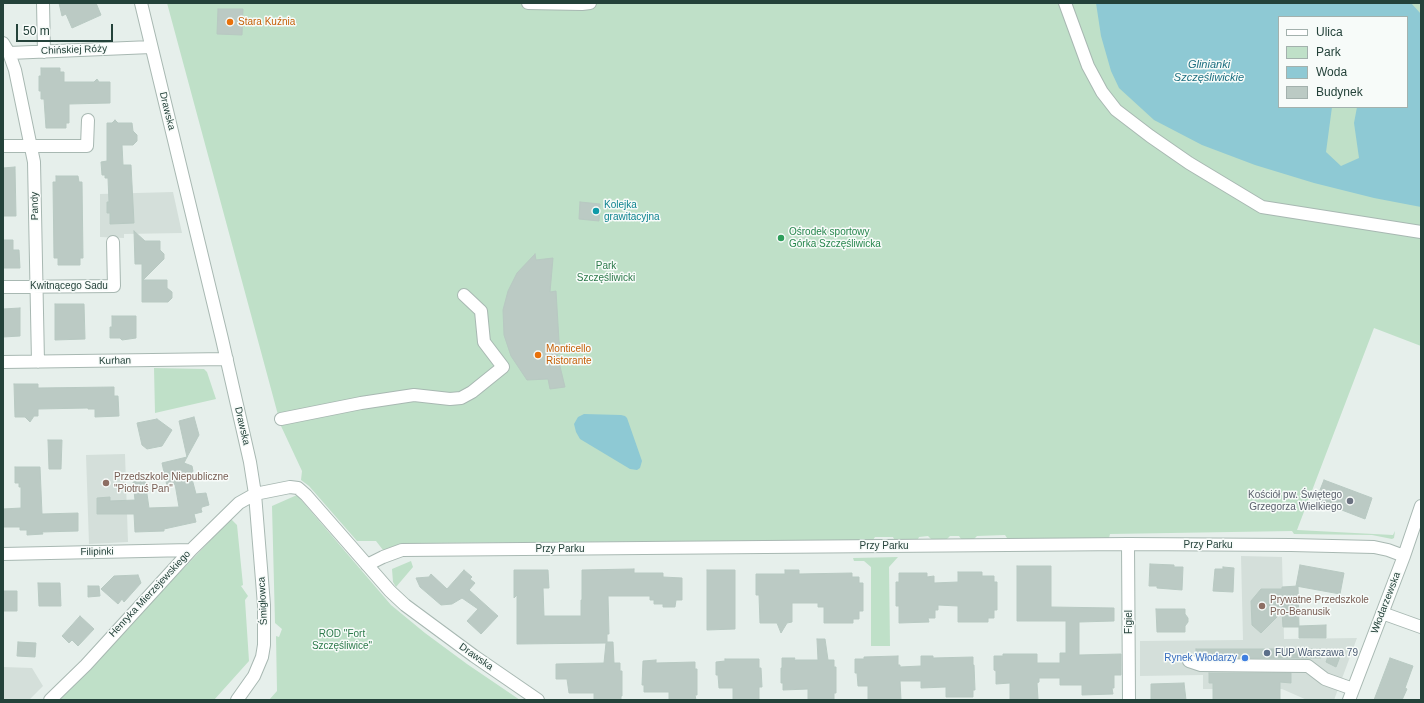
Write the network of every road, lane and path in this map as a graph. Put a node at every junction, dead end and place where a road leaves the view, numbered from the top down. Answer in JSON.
{"nodes":[{"id":1,"x":43,"y":3,"type":"edge"},
{"id":2,"x":141,"y":3,"type":"edge"},
{"id":3,"x":528,"y":3,"type":"edge"},
{"id":4,"x":590,"y":3,"type":"edge"},
{"id":5,"x":1064,"y":3,"type":"edge"},
{"id":6,"x":151,"y":47,"type":"junction"},
{"id":7,"x":6,"y":48,"type":"edge"},
{"id":8,"x":44,"y":52,"type":"junction"},
{"id":9,"x":88,"y":120,"type":"dead end"},
{"id":10,"x":3,"y":146,"type":"edge"},
{"id":11,"x":31,"y":146,"type":"junction"},
{"id":12,"x":1421,"y":232,"type":"edge"},
{"id":13,"x":113,"y":242,"type":"dead end"},
{"id":14,"x":36,"y":286,"type":"junction"},
{"id":15,"x":3,"y":287,"type":"edge"},
{"id":16,"x":464,"y":295,"type":"dead end"},
{"id":17,"x":227,"y":359,"type":"junction"},
{"id":18,"x":3,"y":362,"type":"edge"},
{"id":19,"x":38,"y":362,"type":"junction"},
{"id":20,"x":281,"y":419,"type":"dead end"},
{"id":21,"x":256,"y":494,"type":"junction"},
{"id":22,"x":1421,"y":506,"type":"edge"},
{"id":23,"x":1128,"y":544,"type":"junction"},
{"id":24,"x":191,"y":550,"type":"junction"},
{"id":25,"x":3,"y":554,"type":"edge"},
{"id":26,"x":1404,"y":556,"type":"junction"},
{"id":27,"x":367,"y":565,"type":"junction"},
{"id":28,"x":1382,"y":612,"type":"junction"},
{"id":29,"x":1421,"y":627,"type":"edge"},
{"id":30,"x":1189,"y":661,"type":"dead end"},
{"id":31,"x":1351,"y":695,"type":"edge"},
{"id":32,"x":50,"y":700,"type":"edge"},
{"id":33,"x":237,"y":700,"type":"edge"},
{"id":34,"x":538,"y":700,"type":"edge"},
{"id":35,"x":1129,"y":700,"type":"edge"}],
"edges":[{"from":1,"to":8,"type":"street"},
{"from":2,"to":6,"type":"street","name":"Drawska"},
{"from":3,"to":4,"type":"street"},
{"from":5,"to":12,"type":"street"},
{"from":6,"to":8,"type":"street","name":"Chińskiej Róży"},
{"from":6,"to":17,"type":"street","name":"Drawska"},
{"from":7,"to":8,"type":"street","name":"Chińskiej Róży"},
{"from":7,"to":11,"type":"street","name":"Pandy"},
{"from":9,"to":11,"type":"street"},
{"from":10,"to":11,"type":"street"},
{"from":11,"to":14,"type":"street","name":"Pandy"},
{"from":13,"to":14,"type":"street","name":"Kwitnącego Sadu"},
{"from":14,"to":15,"type":"street","name":"Kwitnącego Sadu"},
{"from":14,"to":19,"type":"street","name":"Pandy"},
{"from":16,"to":20,"type":"street"},
{"from":17,"to":19,"type":"street","name":"Kurhan"},
{"from":17,"to":21,"type":"street","name":"Drawska"},
{"from":18,"to":19,"type":"street","name":"Kurhan"},
{"from":21,"to":24,"type":"street","name":"Henryka Mierzejewskiego"},
{"from":21,"to":27,"type":"street","name":"Drawska"},
{"from":21,"to":33,"type":"street","name":"Śmigłowca"},
{"from":22,"to":26,"type":"street","name":"Włodarzewska"},
{"from":23,"to":26,"type":"street","name":"Przy Parku"},
{"from":23,"to":27,"type":"street","name":"Przy Parku"},
{"from":23,"to":35,"type":"street","name":"Figiel"},
{"from":24,"to":25,"type":"street","name":"Filipinki"},
{"from":24,"to":32,"type":"street","name":"Henryka Mierzejewskiego"},
{"from":26,"to":28,"type":"street","name":"Włodarzewska"},
{"from":27,"to":34,"type":"street","name":"Drawska"},
{"from":28,"to":29,"type":"street"},
{"from":28,"to":31,"type":"street","name":"Włodarzewska"},
{"from":30,"to":31,"type":"street"}]}
